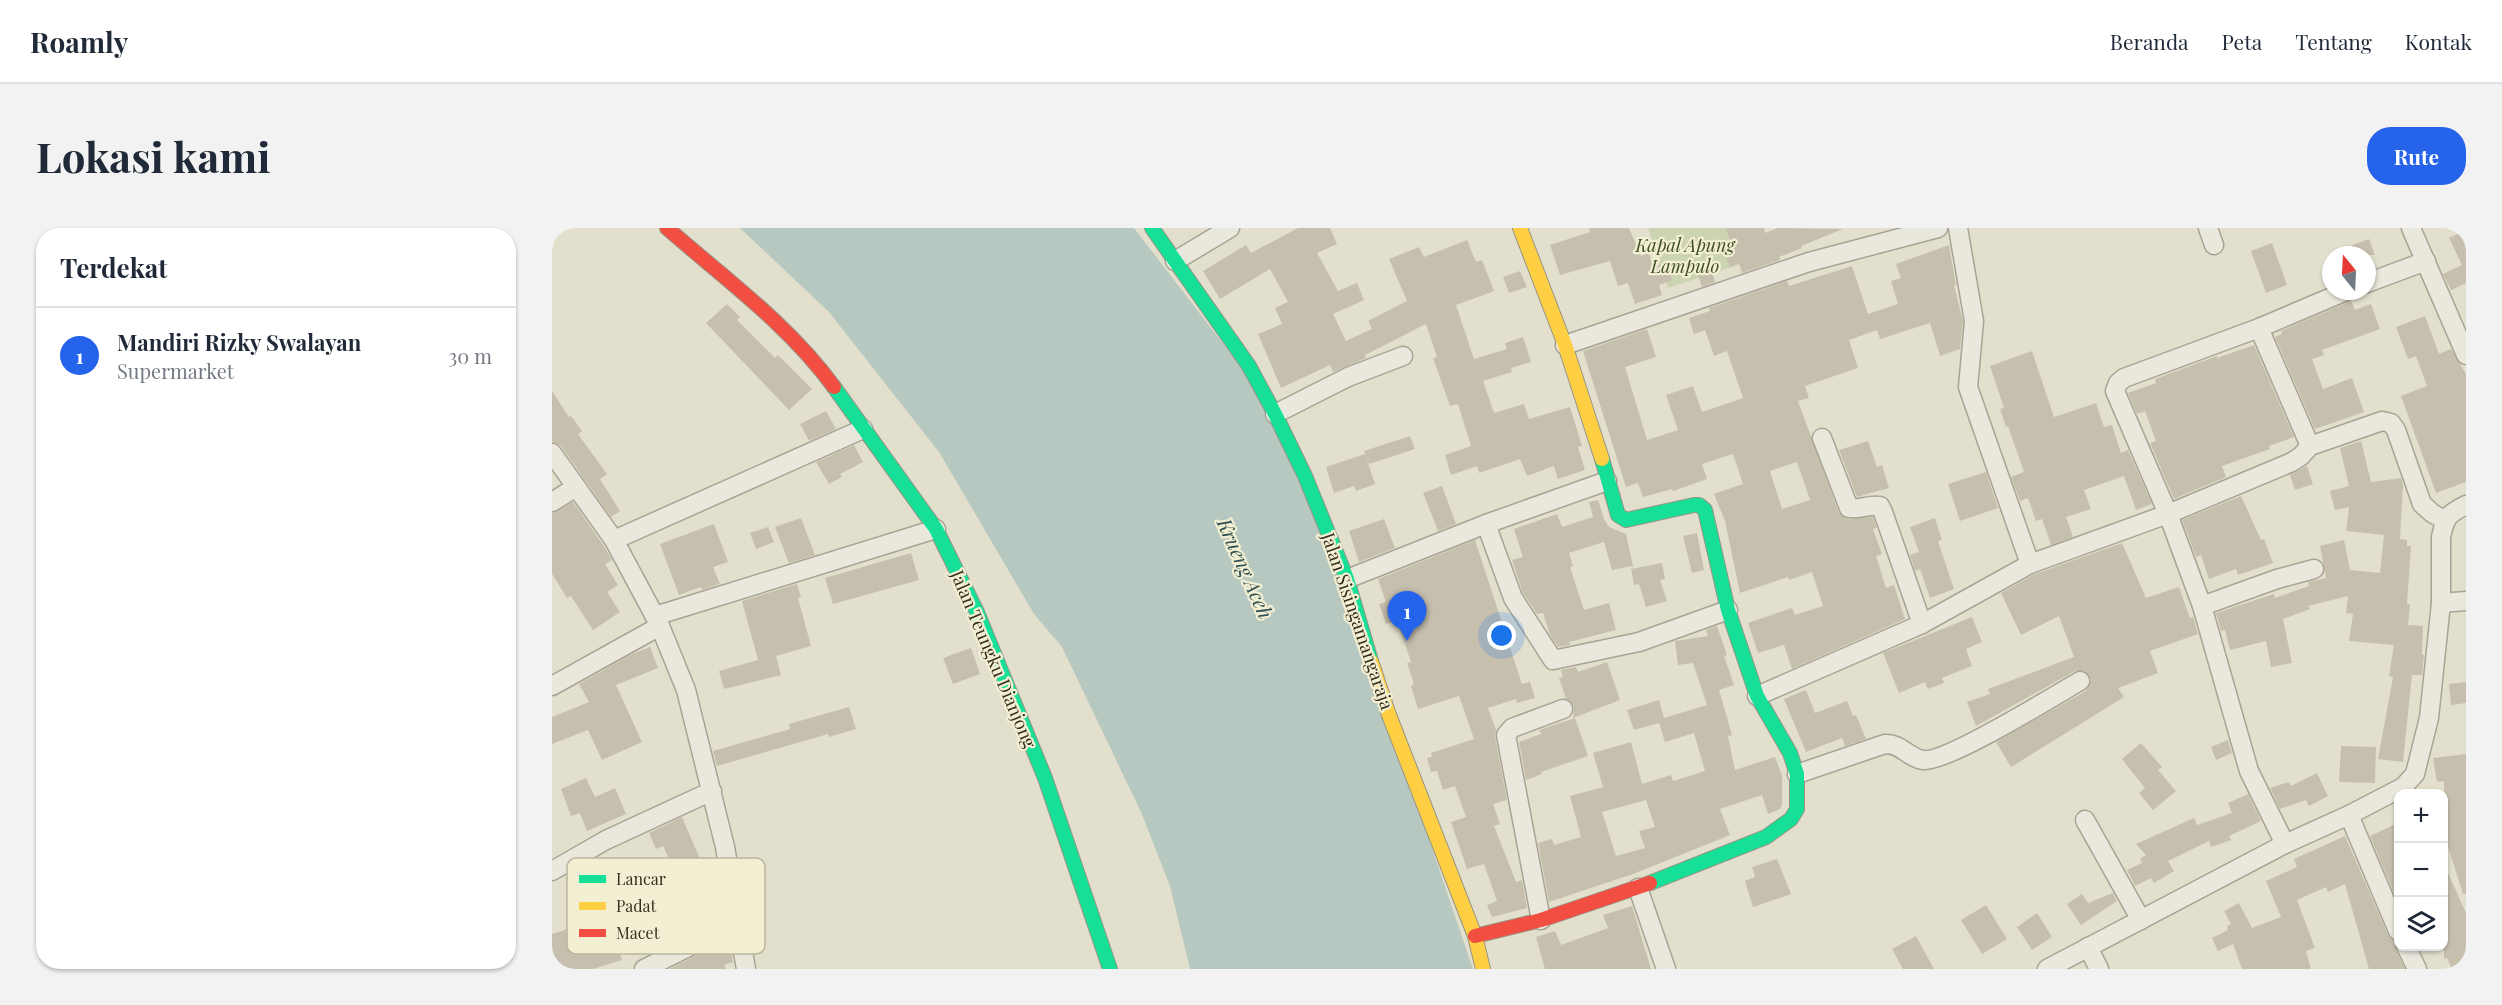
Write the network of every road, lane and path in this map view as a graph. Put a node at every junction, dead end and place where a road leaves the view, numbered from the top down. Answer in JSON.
{"nodes":[{"id":1,"x":668,"y":228,"type":"edge"},
{"id":2,"x":1152,"y":228,"type":"edge"},
{"id":3,"x":1230,"y":228,"type":"edge"},
{"id":4,"x":1938,"y":228,"type":"edge"},
{"id":5,"x":1958,"y":228,"type":"edge"},
{"id":6,"x":2411,"y":228,"type":"edge"},
{"id":7,"x":1526,"y":230,"type":"edge"},
{"id":8,"x":1175,"y":261,"type":"junction"},
{"id":9,"x":2426,"y":261,"type":"junction"},
{"id":10,"x":2376,"y":280,"type":"edge"},
{"id":11,"x":2325,"y":300,"type":"edge"},
{"id":12,"x":2259,"y":328,"type":"junction"},
{"id":13,"x":1565,"y":345,"type":"junction"},
{"id":14,"x":2466,"y":355,"type":"edge"},
{"id":15,"x":1403,"y":356,"type":"dead end"},
{"id":16,"x":1275,"y":414,"type":"junction"},
{"id":17,"x":863,"y":429,"type":"junction"},
{"id":18,"x":1822,"y":438,"type":"dead end"},
{"id":19,"x":2310,"y":446,"type":"junction"},
{"id":20,"x":552,"y":453,"type":"edge"},
{"id":21,"x":1607,"y":481,"type":"junction"},
{"id":22,"x":576,"y":487,"type":"junction"},
{"id":23,"x":552,"y":502,"type":"edge"},
{"id":24,"x":2466,"y":505,"type":"edge"},
{"id":25,"x":2168,"y":514,"type":"junction"},
{"id":26,"x":2444,"y":520,"type":"junction"},
{"id":27,"x":1486,"y":524,"type":"junction"},
{"id":28,"x":936,"y":530,"type":"junction"},
{"id":29,"x":614,"y":540,"type":"junction"},
{"id":30,"x":2030,"y":564,"type":"junction"},
{"id":31,"x":2314,"y":569,"type":"dead end"},
{"id":32,"x":1347,"y":579,"type":"junction"},
{"id":33,"x":2466,"y":601,"type":"edge"},
{"id":34,"x":2441,"y":603,"type":"junction"},
{"id":35,"x":2202,"y":606,"type":"junction"},
{"id":36,"x":1728,"y":609,"type":"junction"},
{"id":37,"x":658,"y":621,"type":"junction"},
{"id":38,"x":1922,"y":624,"type":"junction"},
{"id":39,"x":2080,"y":681,"type":"dead end"},
{"id":40,"x":552,"y":686,"type":"edge"},
{"id":41,"x":1757,"y":696,"type":"junction"},
{"id":42,"x":1563,"y":709,"type":"dead end"},
{"id":43,"x":1797,"y":774,"type":"junction"},
{"id":44,"x":712,"y":792,"type":"junction"},
{"id":45,"x":2349,"y":815,"type":"junction"},
{"id":46,"x":2085,"y":820,"type":"dead end"},
{"id":47,"x":2285,"y":843,"type":"junction"},
{"id":48,"x":575,"y":858,"type":"edge"},
{"id":49,"x":727,"y":858,"type":"edge"},
{"id":50,"x":567,"y":862,"type":"edge"},
{"id":51,"x":552,"y":871,"type":"edge"},
{"id":52,"x":1638,"y":888,"type":"junction"},
{"id":53,"x":1541,"y":920,"type":"junction"},
{"id":54,"x":2141,"y":920,"type":"junction"},
{"id":55,"x":2394,"y":922,"type":"edge"},
{"id":56,"x":1475,"y":936,"type":"junction"},
{"id":57,"x":2088,"y":947,"type":"junction"},
{"id":58,"x":2408,"y":951,"type":"edge"},
{"id":59,"x":674,"y":954,"type":"edge"},
{"id":60,"x":743,"y":954,"type":"edge"},
{"id":61,"x":644,"y":969,"type":"edge"},
{"id":62,"x":746,"y":969,"type":"edge"},
{"id":63,"x":1110,"y":969,"type":"edge"},
{"id":64,"x":1483,"y":969,"type":"edge"},
{"id":65,"x":1666,"y":969,"type":"edge"},
{"id":66,"x":2047,"y":969,"type":"edge"},
{"id":67,"x":2099,"y":969,"type":"edge"},
{"id":68,"x":2417,"y":969,"type":"edge"}],
"edges":[{"from":1,"to":17,"type":"street","name":"Jalan Teungku Dianjong"},
{"from":2,"to":8,"type":"street","name":"Jalan Sisingamangaraja"},
{"from":3,"to":8,"type":"street"},
{"from":4,"to":13,"type":"street"},
{"from":5,"to":30,"type":"street"},
{"from":6,"to":9,"type":"street"},
{"from":7,"to":13,"type":"street"},
{"from":8,"to":16,"type":"street","name":"Jalan Sisingamangaraja"},
{"from":9,"to":10,"type":"street"},
{"from":9,"to":14,"type":"street"},
{"from":11,"to":12,"type":"street"},
{"from":12,"to":19,"type":"street"},
{"from":12,"to":25,"type":"street"},
{"from":13,"to":21,"type":"street"},
{"from":15,"to":16,"type":"street"},
{"from":16,"to":32,"type":"street","name":"Jalan Sisingamangaraja"},
{"from":17,"to":28,"type":"street","name":"Jalan Teungku Dianjong"},
{"from":17,"to":29,"type":"street"},
{"from":18,"to":38,"type":"street"},
{"from":19,"to":25,"type":"street"},
{"from":19,"to":26,"type":"street"},
{"from":20,"to":22,"type":"street"},
{"from":21,"to":27,"type":"street"},
{"from":21,"to":36,"type":"street"},
{"from":22,"to":23,"type":"street"},
{"from":22,"to":29,"type":"street"},
{"from":24,"to":26,"type":"street"},
{"from":25,"to":30,"type":"street"},
{"from":25,"to":35,"type":"street"},
{"from":26,"to":34,"type":"street"},
{"from":27,"to":32,"type":"street"},
{"from":27,"to":36,"type":"street"},
{"from":28,"to":37,"type":"street"},
{"from":28,"to":63,"type":"street","name":"Jalan Teungku Dianjong"},
{"from":29,"to":37,"type":"street"},
{"from":30,"to":38,"type":"street"},
{"from":31,"to":35,"type":"street"},
{"from":32,"to":56,"type":"street","name":"Jalan Sisingamangaraja"},
{"from":33,"to":34,"type":"street"},
{"from":34,"to":45,"type":"street"},
{"from":35,"to":47,"type":"street"},
{"from":36,"to":41,"type":"street"},
{"from":37,"to":40,"type":"street"},
{"from":37,"to":44,"type":"street"},
{"from":38,"to":41,"type":"street"},
{"from":39,"to":43,"type":"street"},
{"from":41,"to":43,"type":"street"},
{"from":42,"to":53,"type":"street"},
{"from":43,"to":52,"type":"street"},
{"from":44,"to":48,"type":"street"},
{"from":44,"to":49,"type":"street"},
{"from":45,"to":47,"type":"street"},
{"from":45,"to":55,"type":"street"},
{"from":46,"to":54,"type":"street"},
{"from":47,"to":54,"type":"street"},
{"from":50,"to":51,"type":"street"},
{"from":52,"to":53,"type":"street"},
{"from":52,"to":65,"type":"street"},
{"from":53,"to":56,"type":"street"},
{"from":54,"to":57,"type":"street"},
{"from":56,"to":64,"type":"street","name":"Jalan Sisingamangaraja"},
{"from":57,"to":66,"type":"street"},
{"from":57,"to":67,"type":"street"},
{"from":58,"to":68,"type":"street"},
{"from":59,"to":61,"type":"street"},
{"from":60,"to":62,"type":"street"}]}
